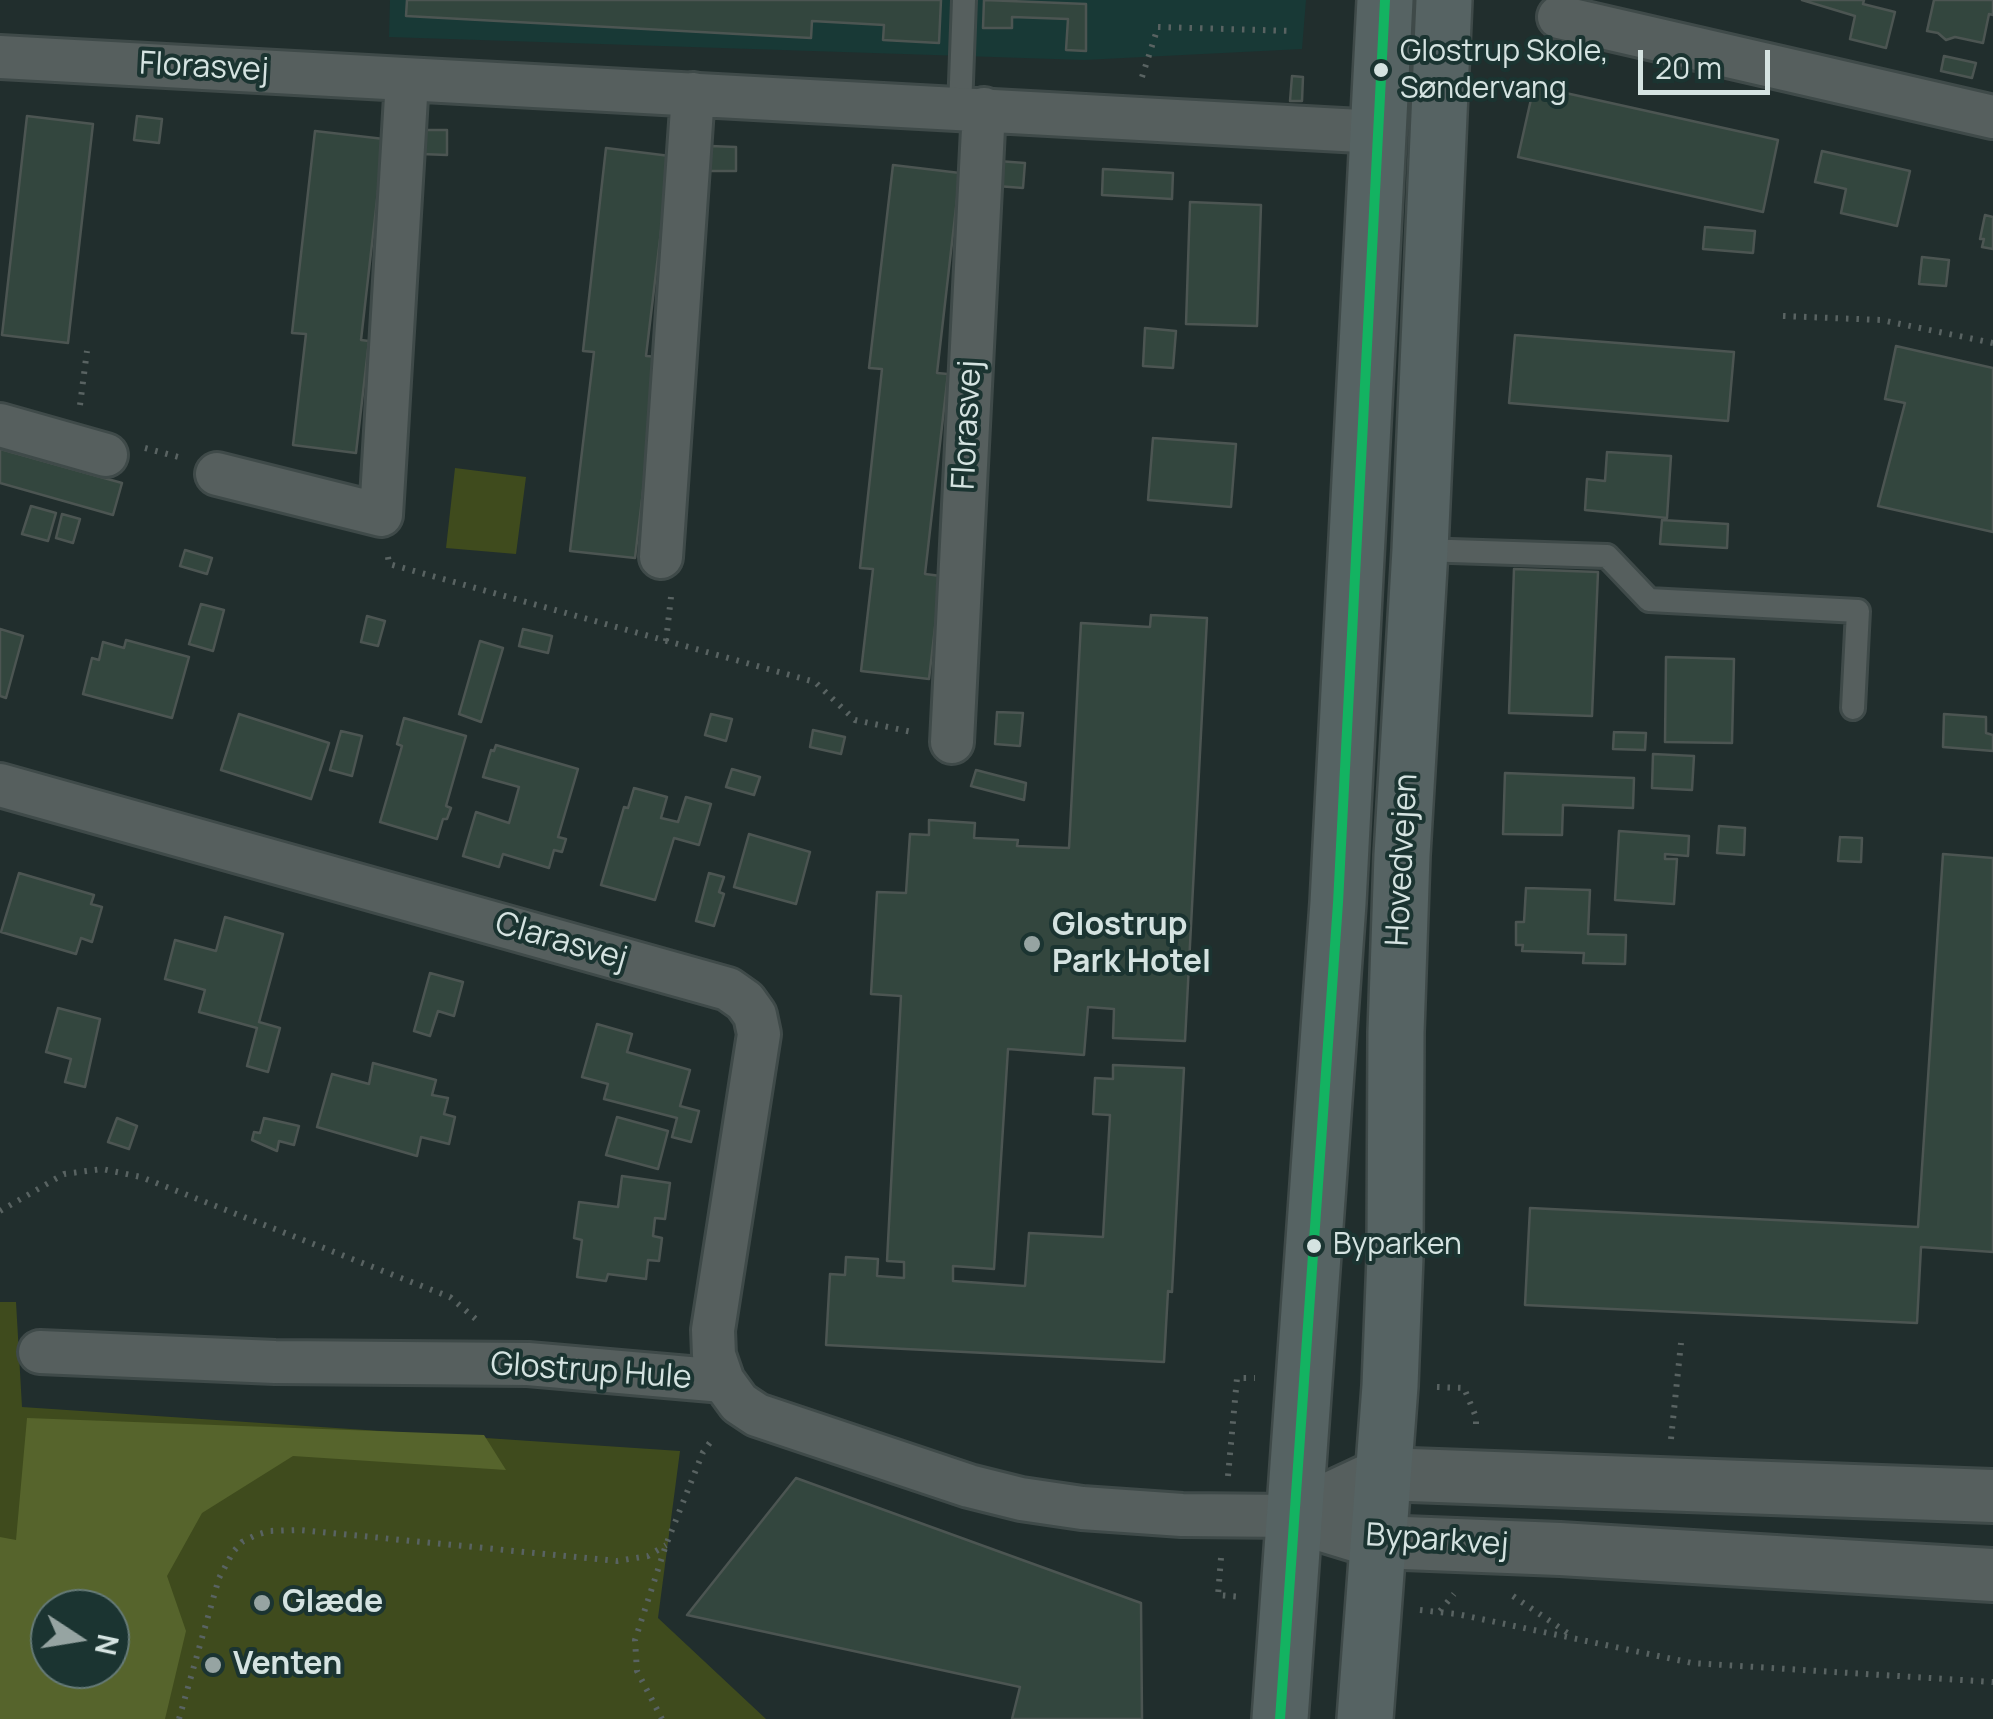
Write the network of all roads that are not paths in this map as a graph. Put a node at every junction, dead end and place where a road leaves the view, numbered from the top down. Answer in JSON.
{"nodes":[{"id":1,"x":964,"y":0,"type":"edge"},
{"id":2,"x":1384,"y":0,"type":"edge"},
{"id":3,"x":1444,"y":0,"type":"edge"},
{"id":4,"x":1559,"y":17,"type":"dead end"},
{"id":5,"x":0,"y":57,"type":"edge"},
{"id":6,"x":407,"y":80,"type":"junction"},
{"id":7,"x":693,"y":94,"type":"junction"},
{"id":8,"x":972,"y":109,"type":"junction"},
{"id":9,"x":1993,"y":117,"type":"edge"},
{"id":10,"x":1379,"y":132,"type":"junction"},
{"id":11,"x":0,"y":425,"type":"edge"},
{"id":12,"x":106,"y":454,"type":"road end"},
{"id":13,"x":217,"y":474,"type":"road end"},
{"id":14,"x":1420,"y":550,"type":"junction"},
{"id":15,"x":660,"y":557,"type":"dead end"},
{"id":16,"x":1852,"y":708,"type":"dead end"},
{"id":17,"x":952,"y":742,"type":"road end"},
{"id":18,"x":0,"y":785,"type":"edge"},
{"id":19,"x":40,"y":1352,"type":"dead end"},
{"id":20,"x":731,"y":1392,"type":"junction"},
{"id":21,"x":1383,"y":1474,"type":"junction"},
{"id":22,"x":1993,"y":1496,"type":"edge"},
{"id":23,"x":1293,"y":1516,"type":"junction"},
{"id":24,"x":1378,"y":1542,"type":"junction"},
{"id":25,"x":1993,"y":1575,"type":"edge"},
{"id":26,"x":1280,"y":1719,"type":"edge"},
{"id":27,"x":1366,"y":1719,"type":"edge"}],
"edges":[{"from":1,"to":8,"type":"lane"},
{"from":2,"to":10,"type":"main road","name":"Hovedvejen"},
{"from":3,"to":14,"type":"main road","name":"Hovedvejen"},
{"from":4,"to":9,"type":"street"},
{"from":5,"to":6,"type":"street","name":"Florasvej"},
{"from":6,"to":7,"type":"street","name":"Florasvej"},
{"from":6,"to":13,"type":"street"},
{"from":7,"to":8,"type":"street","name":"Florasvej"},
{"from":7,"to":15,"type":"street"},
{"from":8,"to":10,"type":"street","name":"Florasvej"},
{"from":8,"to":17,"type":"street","name":"Florasvej"},
{"from":10,"to":23,"type":"main road","name":"Hovedvejen"},
{"from":11,"to":12,"type":"street"},
{"from":14,"to":16,"type":"lane"},
{"from":14,"to":21,"type":"main road","name":"Hovedvejen"},
{"from":18,"to":20,"type":"street","name":"Clarasvej"},
{"from":19,"to":20,"type":"street","name":"Glostrup Hule"},
{"from":20,"to":23,"type":"street","name":"Glostrup Hule"},
{"from":21,"to":22,"type":"street","name":"Byparkvej"},
{"from":21,"to":23,"type":"street","name":"Byparkvej"},
{"from":21,"to":24,"type":"main road","name":"Hovedvejen"},
{"from":23,"to":24,"type":"street","name":"Byparkvej"},
{"from":23,"to":26,"type":"main road","name":"Hovedvejen"},
{"from":24,"to":25,"type":"street","name":"Byparkvej"},
{"from":24,"to":27,"type":"main road","name":"Hovedvejen"}]}
